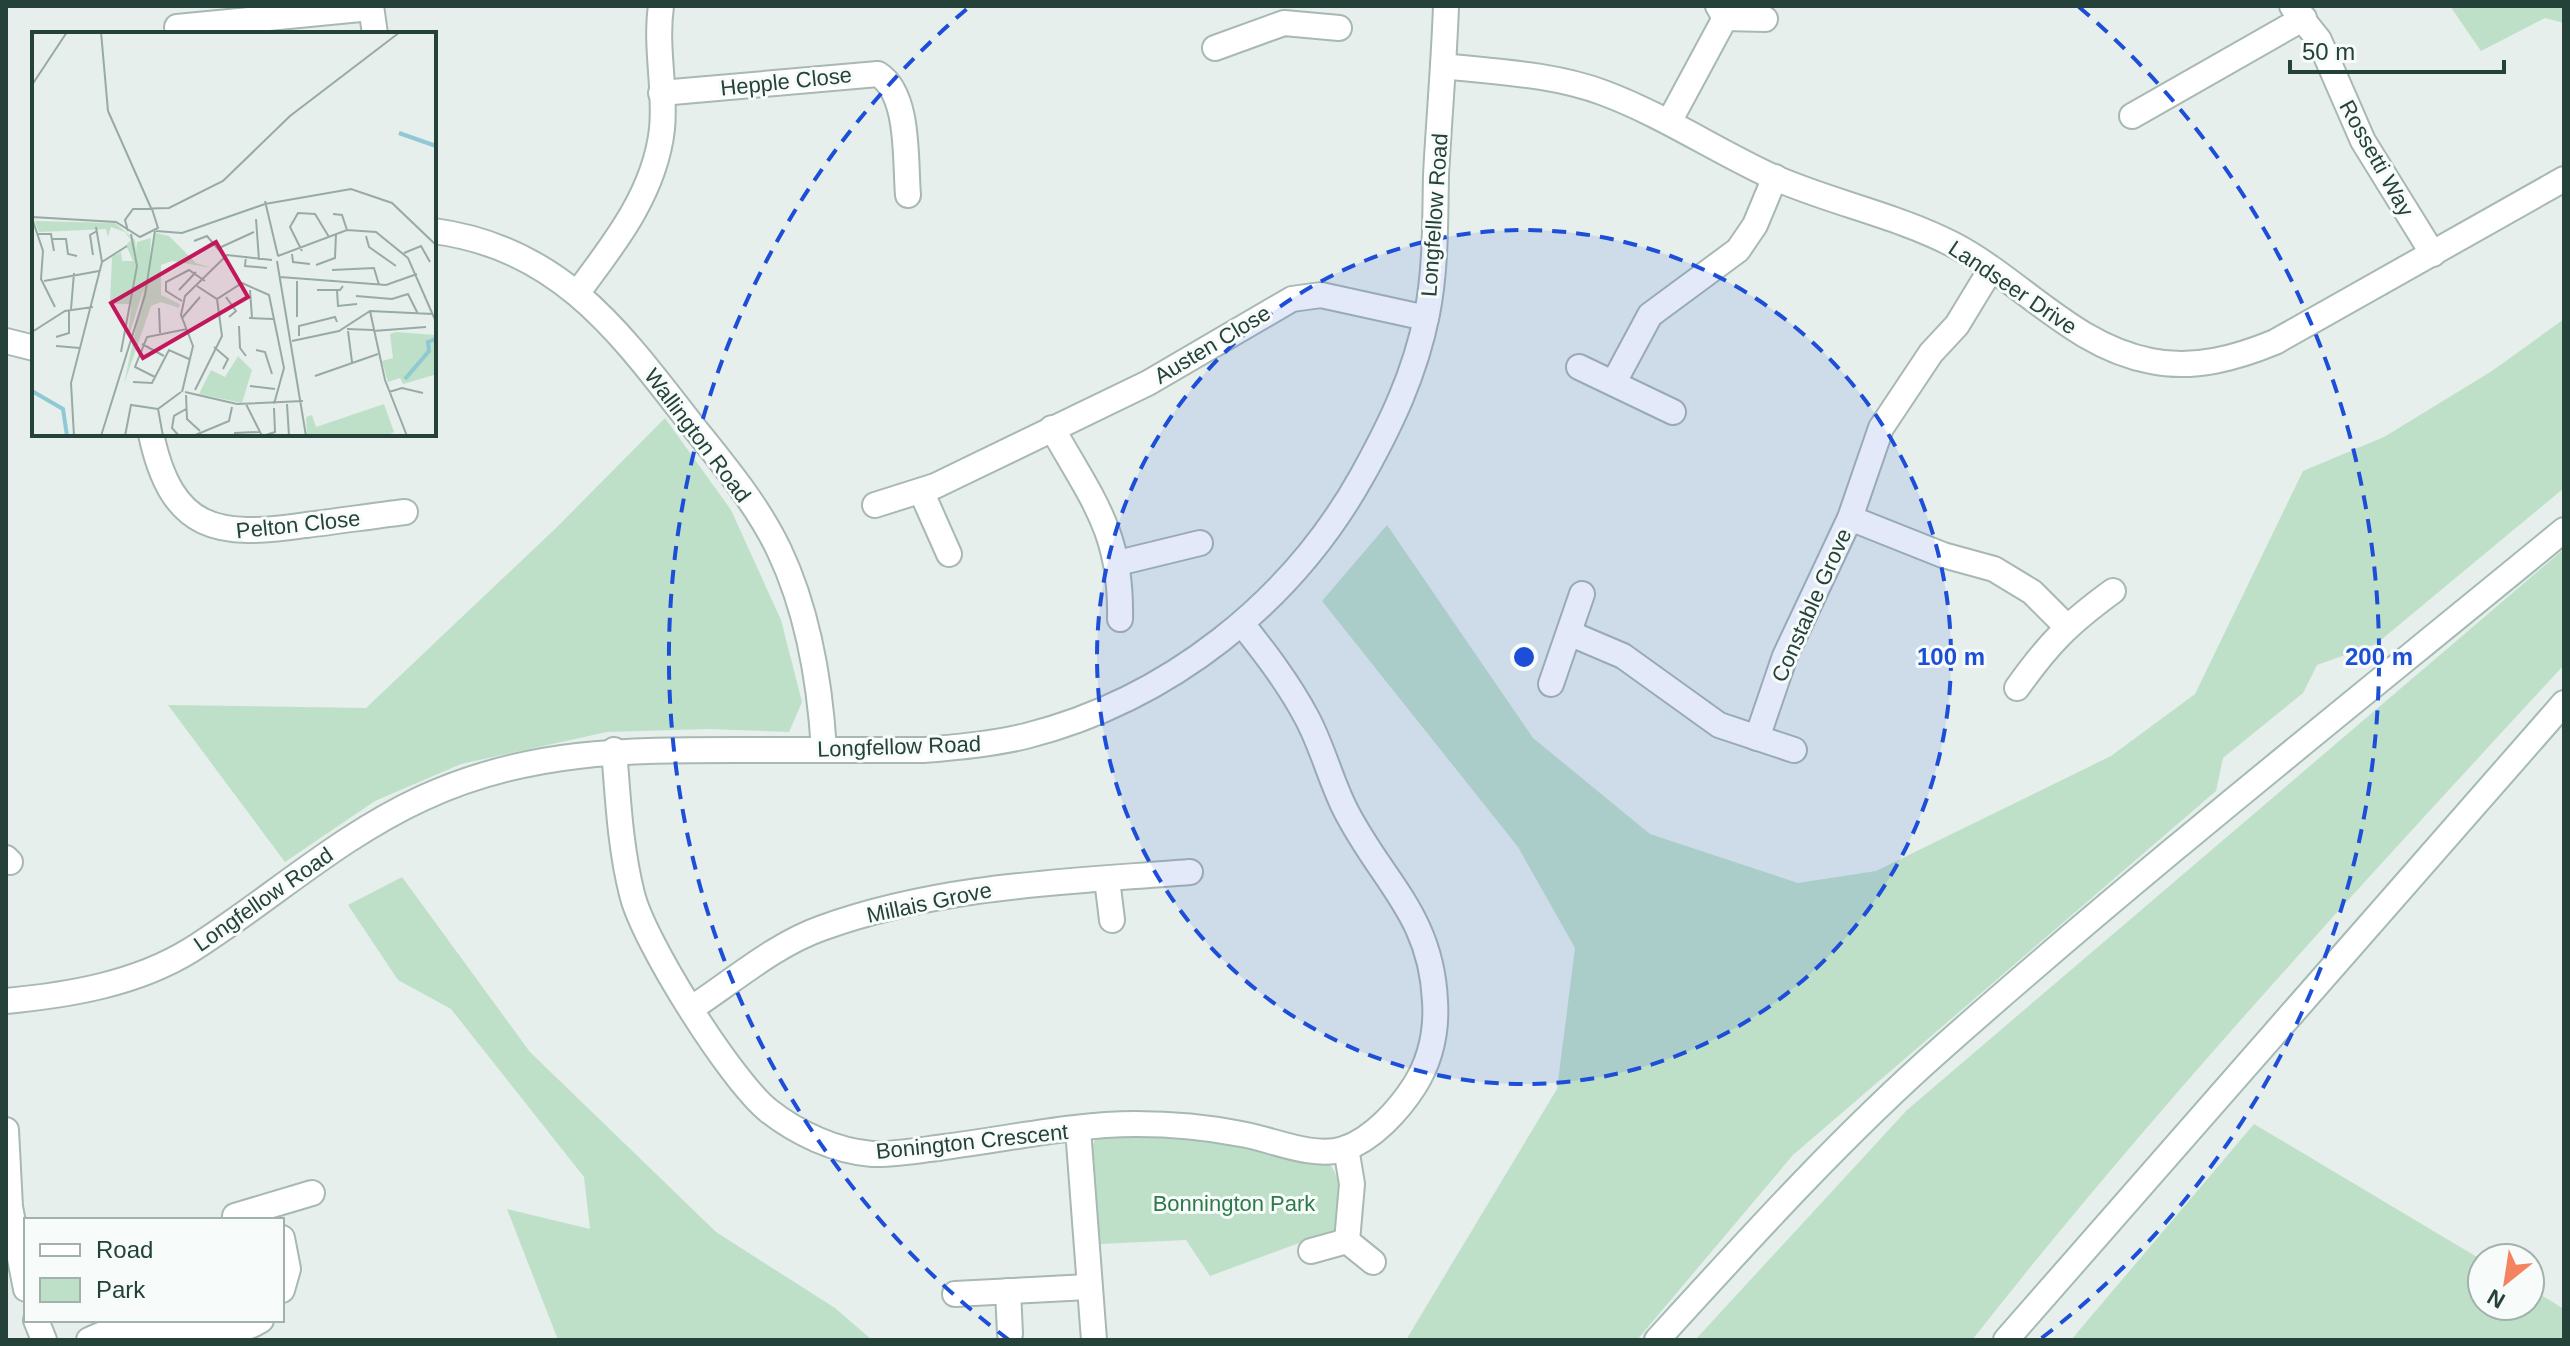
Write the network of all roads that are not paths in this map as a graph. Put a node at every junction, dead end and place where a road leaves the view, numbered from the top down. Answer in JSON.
{"nodes":[{"id":1,"x":661,"y":6,"type":"edge"},
{"id":2,"x":1446,"y":6,"type":"edge"},
{"id":3,"x":371,"y":7,"type":"edge"},
{"id":4,"x":1722,"y":12,"type":"edge"},
{"id":5,"x":2298,"y":12,"type":"edge"},
{"id":6,"x":1283,"y":14,"type":"edge"},
{"id":7,"x":1765,"y":19,"type":"dead end"},
{"id":8,"x":177,"y":27,"type":"dead end"},
{"id":9,"x":1339,"y":28,"type":"dead end"},
{"id":10,"x":224,"y":30,"type":"edge"},
{"id":11,"x":375,"y":32,"type":"edge"},
{"id":12,"x":1215,"y":48,"type":"dead end"},
{"id":13,"x":1443,"y":66,"type":"junction"},
{"id":14,"x":661,"y":93,"type":"junction"},
{"id":15,"x":2132,"y":116,"type":"dead end"},
{"id":16,"x":1669,"y":122,"type":"junction"},
{"id":17,"x":1775,"y":177,"type":"junction"},
{"id":18,"x":2564,"y":179,"type":"edge"},
{"id":19,"x":908,"y":195,"type":"dead end"},
{"id":20,"x":436,"y":231,"type":"edge"},
{"id":21,"x":2433,"y":254,"type":"junction"},
{"id":22,"x":1991,"y":269,"type":"junction"},
{"id":23,"x":578,"y":292,"type":"junction"},
{"id":24,"x":1426,"y":318,"type":"junction"},
{"id":25,"x":6,"y":341,"type":"edge"},
{"id":26,"x":32,"y":348,"type":"edge"},
{"id":27,"x":1579,"y":367,"type":"dead end"},
{"id":28,"x":1614,"y":382,"type":"junction"},
{"id":29,"x":1673,"y":412,"type":"dead end"},
{"id":30,"x":1052,"y":428,"type":"junction"},
{"id":31,"x":152,"y":436,"type":"edge"},
{"id":32,"x":921,"y":491,"type":"junction"},
{"id":33,"x":875,"y":505,"type":"dead end"},
{"id":34,"x":405,"y":512,"type":"dead end"},
{"id":35,"x":1850,"y":518,"type":"junction"},
{"id":36,"x":2564,"y":530,"type":"edge"},
{"id":37,"x":1200,"y":543,"type":"dead end"},
{"id":38,"x":949,"y":554,"type":"dead end"},
{"id":39,"x":1118,"y":563,"type":"junction"},
{"id":40,"x":2113,"y":591,"type":"dead end"},
{"id":41,"x":1582,"y":594,"type":"dead end"},
{"id":42,"x":1120,"y":619,"type":"dead end"},
{"id":43,"x":1243,"y":625,"type":"junction"},
{"id":44,"x":2066,"y":626,"type":"junction"},
{"id":45,"x":1569,"y":633,"type":"junction"},
{"id":46,"x":1551,"y":684,"type":"dead end"},
{"id":47,"x":2017,"y":688,"type":"dead end"},
{"id":48,"x":2564,"y":703,"type":"edge"},
{"id":49,"x":1757,"y":738,"type":"junction"},
{"id":50,"x":614,"y":750,"type":"junction"},
{"id":51,"x":824,"y":750,"type":"junction"},
{"id":52,"x":1794,"y":750,"type":"dead end"},
{"id":53,"x":1190,"y":872,"type":"dead end"},
{"id":54,"x":1107,"y":879,"type":"junction"},
{"id":55,"x":1112,"y":920,"type":"dead end"},
{"id":56,"x":6,"y":1001,"type":"edge"},
{"id":57,"x":692,"y":1008,"type":"junction"},
{"id":58,"x":1078,"y":1129,"type":"junction"},
{"id":59,"x":6,"y":1130,"type":"edge"},
{"id":60,"x":1346,"y":1148,"type":"junction"},
{"id":61,"x":312,"y":1193,"type":"dead end"},
{"id":62,"x":8,"y":1208,"type":"edge"},
{"id":63,"x":274,"y":1213,"type":"edge"},
{"id":64,"x":235,"y":1216,"type":"dead end"},
{"id":65,"x":1347,"y":1241,"type":"junction"},
{"id":66,"x":284,"y":1248,"type":"edge"},
{"id":67,"x":1311,"y":1251,"type":"dead end"},
{"id":68,"x":1373,"y":1262,"type":"dead end"},
{"id":69,"x":24,"y":1280,"type":"edge"},
{"id":70,"x":284,"y":1283,"type":"edge"},
{"id":71,"x":1088,"y":1287,"type":"junction"},
{"id":72,"x":1008,"y":1291,"type":"junction"},
{"id":73,"x":955,"y":1294,"type":"dead end"},
{"id":74,"x":258,"y":1322,"type":"edge"},
{"id":75,"x":1010,"y":1334,"type":"dead end"},
{"id":76,"x":89,"y":1340,"type":"edge"},
{"id":77,"x":1094,"y":1340,"type":"edge"},
{"id":78,"x":1657,"y":1340,"type":"edge"},
{"id":79,"x":2006,"y":1340,"type":"edge"}],
"edges":[{"from":1,"to":14,"type":"street"},
{"from":2,"to":13,"type":"street","name":"Longfellow Road"},
{"from":3,"to":10,"type":"street"},
{"from":3,"to":11,"type":"street"},
{"from":4,"to":7,"type":"street"},
{"from":4,"to":16,"type":"street"},
{"from":5,"to":15,"type":"street","name":"Rossetti Way"},
{"from":5,"to":21,"type":"street","name":"Rossetti Way"},
{"from":6,"to":9,"type":"street"},
{"from":6,"to":12,"type":"street"},
{"from":8,"to":10,"type":"street"},
{"from":13,"to":16,"type":"street","name":"Landseer Drive"},
{"from":13,"to":24,"type":"street","name":"Longfellow Road"},
{"from":14,"to":19,"type":"street","name":"Hepple Close"},
{"from":14,"to":23,"type":"street"},
{"from":16,"to":17,"type":"street","name":"Landseer Drive"},
{"from":17,"to":22,"type":"street","name":"Landseer Drive"},
{"from":17,"to":28,"type":"street"},
{"from":18,"to":21,"type":"street","name":"Landseer Drive"},
{"from":20,"to":23,"type":"street","name":"Wallington Road"},
{"from":21,"to":22,"type":"street","name":"Landseer Drive"},
{"from":22,"to":35,"type":"street","name":"Constable Grove"},
{"from":23,"to":51,"type":"street","name":"Wallington Road"},
{"from":24,"to":30,"type":"street","name":"Austen Close"},
{"from":24,"to":43,"type":"street","name":"Longfellow Road"},
{"from":25,"to":26,"type":"street"},
{"from":27,"to":28,"type":"street"},
{"from":28,"to":29,"type":"street"},
{"from":30,"to":32,"type":"street","name":"Austen Close"},
{"from":30,"to":39,"type":"street"},
{"from":31,"to":34,"type":"street","name":"Pelton Close"},
{"from":32,"to":33,"type":"street","name":"Austen Close"},
{"from":32,"to":38,"type":"street"},
{"from":35,"to":44,"type":"street","name":"Constable Grove"},
{"from":35,"to":49,"type":"street","name":"Constable Grove"},
{"from":36,"to":78,"type":"street"},
{"from":37,"to":39,"type":"street"},
{"from":39,"to":42,"type":"street"},
{"from":40,"to":44,"type":"street"},
{"from":41,"to":45,"type":"street"},
{"from":43,"to":51,"type":"street","name":"Longfellow Road"},
{"from":43,"to":60,"type":"street"},
{"from":44,"to":47,"type":"street"},
{"from":45,"to":46,"type":"street"},
{"from":45,"to":49,"type":"street"},
{"from":48,"to":79,"type":"street"},
{"from":49,"to":52,"type":"street"},
{"from":50,"to":51,"type":"street","name":"Longfellow Road"},
{"from":50,"to":56,"type":"street","name":"Longfellow Road"},
{"from":50,"to":57,"type":"street","name":"Bonington Crescent"},
{"from":53,"to":54,"type":"street","name":"Millais Grove"},
{"from":54,"to":55,"type":"street"},
{"from":54,"to":57,"type":"street","name":"Millais Grove"},
{"from":57,"to":58,"type":"street","name":"Bonington Crescent"},
{"from":58,"to":60,"type":"street","name":"Bonington Crescent"},
{"from":58,"to":71,"type":"street"},
{"from":59,"to":62,"type":"street"},
{"from":60,"to":65,"type":"street"},
{"from":61,"to":63,"type":"street"},
{"from":62,"to":69,"type":"street"},
{"from":63,"to":64,"type":"street"},
{"from":65,"to":67,"type":"street"},
{"from":65,"to":68,"type":"street"},
{"from":66,"to":70,"type":"street"},
{"from":71,"to":72,"type":"street"},
{"from":71,"to":77,"type":"street"},
{"from":72,"to":73,"type":"street"},
{"from":72,"to":75,"type":"street"},
{"from":74,"to":76,"type":"street"}]}
